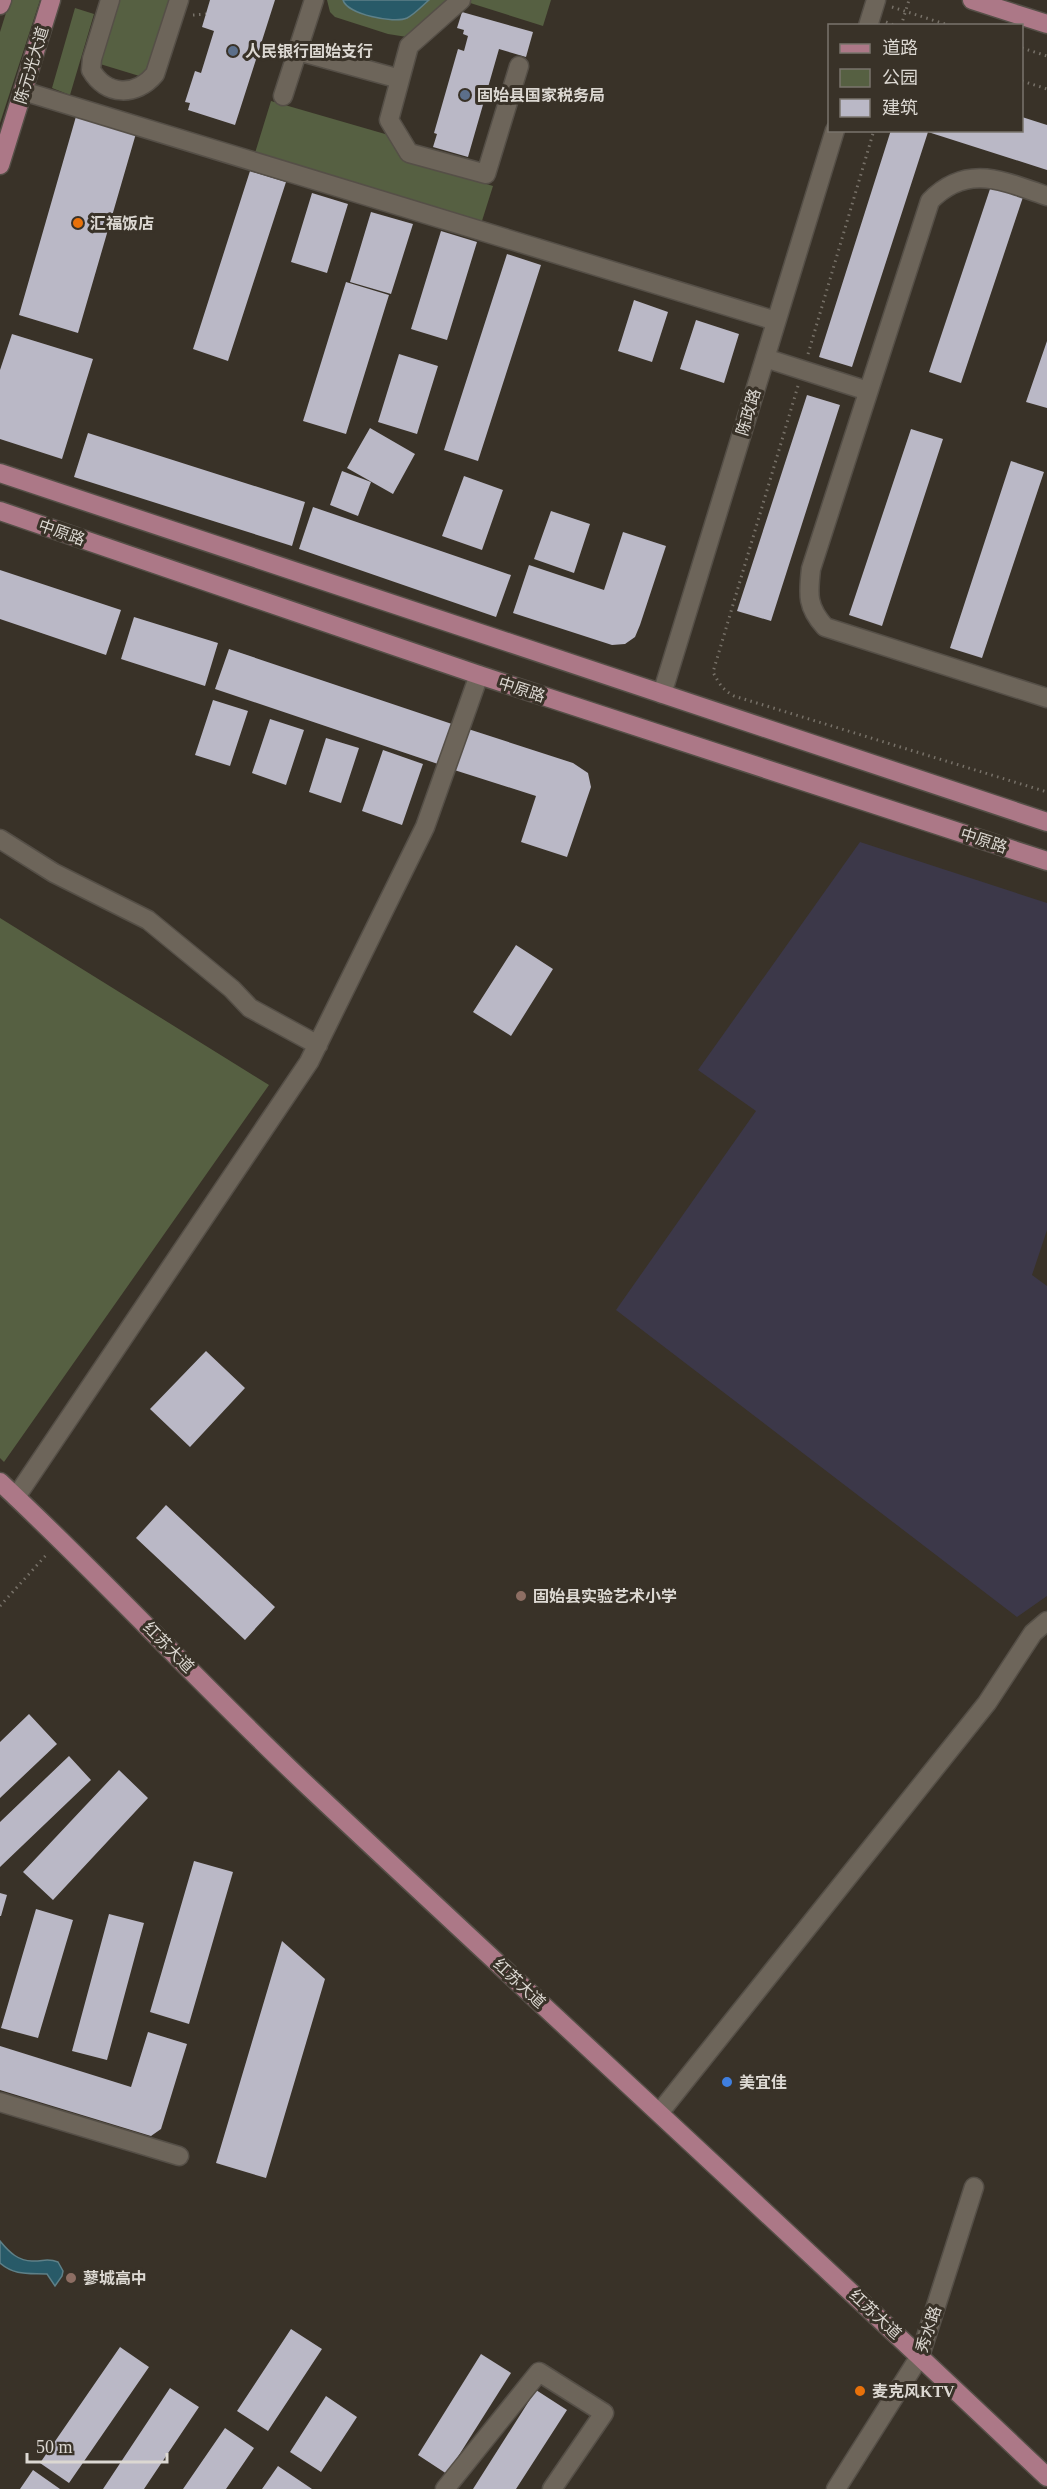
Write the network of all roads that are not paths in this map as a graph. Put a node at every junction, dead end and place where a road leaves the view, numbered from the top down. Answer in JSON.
{"nodes":[{"id":1,"x":2,"y":0,"type":"edge"},
{"id":2,"x":51,"y":0,"type":"edge"},
{"id":3,"x":110,"y":0,"type":"edge"},
{"id":4,"x":179,"y":0,"type":"edge"},
{"id":5,"x":314,"y":0,"type":"edge"},
{"id":6,"x":461,"y":0,"type":"edge"},
{"id":7,"x":972,"y":0,"type":"edge"},
{"id":8,"x":876,"y":1,"type":"edge"},
{"id":9,"x":0,"y":5,"type":"edge"},
{"id":10,"x":869,"y":24,"type":"edge"},
{"id":11,"x":1047,"y":24,"type":"edge"},
{"id":12,"x":298,"y":51,"type":"junction"},
{"id":13,"x":519,"y":66,"type":"dead end"},
{"id":14,"x":400,"y":80,"type":"junction"},
{"id":15,"x":23,"y":91,"type":"junction"},
{"id":16,"x":283,"y":96,"type":"dead end"},
{"id":17,"x":835,"y":132,"type":"edge"},
{"id":18,"x":0,"y":165,"type":"edge"},
{"id":19,"x":1047,"y":196,"type":"edge"},
{"id":20,"x":776,"y":321,"type":"junction"},
{"id":21,"x":765,"y":358,"type":"junction"},
{"id":22,"x":868,"y":391,"type":"junction"},
{"id":23,"x":0,"y":473,"type":"edge"},
{"id":24,"x":0,"y":511,"type":"edge"},
{"id":25,"x":479,"y":675,"type":"junction"},
{"id":26,"x":662,"y":694,"type":"junction"},
{"id":27,"x":1047,"y":698,"type":"edge"},
{"id":28,"x":1047,"y":822,"type":"edge"},
{"id":29,"x":0,"y":839,"type":"edge"},
{"id":30,"x":1047,"y":861,"type":"edge"},
{"id":31,"x":318,"y":1045,"type":"junction"},
{"id":32,"x":0,"y":1482,"type":"edge"},
{"id":33,"x":16,"y":1497,"type":"junction"},
{"id":34,"x":1047,"y":1621,"type":"edge"},
{"id":35,"x":0,"y":2102,"type":"edge"},
{"id":36,"x":660,"y":2112,"type":"junction"},
{"id":37,"x":179,"y":2156,"type":"dead end"},
{"id":38,"x":974,"y":2187,"type":"dead end"},
{"id":39,"x":920,"y":2356,"type":"junction"},
{"id":40,"x":1047,"y":2477,"type":"edge"},
{"id":41,"x":445,"y":2489,"type":"edge"},
{"id":42,"x":552,"y":2489,"type":"edge"},
{"id":43,"x":836,"y":2489,"type":"edge"}],
"edges":[{"from":1,"to":9,"type":"main road"},
{"from":2,"to":15,"type":"main road","name":"陈元光大道"},
{"from":3,"to":4,"type":"street"},
{"from":5,"to":12,"type":"street"},
{"from":6,"to":14,"type":"street"},
{"from":7,"to":11,"type":"main road"},
{"from":8,"to":10,"type":"street"},
{"from":12,"to":14,"type":"street"},
{"from":12,"to":16,"type":"street"},
{"from":13,"to":14,"type":"street"},
{"from":15,"to":18,"type":"main road","name":"陈元光大道"},
{"from":15,"to":20,"type":"street"},
{"from":17,"to":20,"type":"street","name":"陈政路"},
{"from":19,"to":22,"type":"street"},
{"from":20,"to":21,"type":"street","name":"陈政路"},
{"from":21,"to":22,"type":"street"},
{"from":21,"to":26,"type":"street","name":"陈政路"},
{"from":22,"to":27,"type":"street"},
{"from":23,"to":26,"type":"main road"},
{"from":24,"to":25,"type":"main road","name":"中原路"},
{"from":25,"to":30,"type":"main road","name":"中原路"},
{"from":25,"to":31,"type":"street"},
{"from":26,"to":28,"type":"main road"},
{"from":29,"to":31,"type":"street"},
{"from":31,"to":33,"type":"street"},
{"from":32,"to":33,"type":"main road","name":"红苏大道"},
{"from":33,"to":36,"type":"main road","name":"红苏大道"},
{"from":34,"to":36,"type":"street"},
{"from":35,"to":37,"type":"street"},
{"from":36,"to":39,"type":"main road","name":"红苏大道"},
{"from":38,"to":39,"type":"street","name":"秀水路"},
{"from":39,"to":40,"type":"main road","name":"红苏大道"},
{"from":39,"to":43,"type":"street","name":"秀水路"},
{"from":41,"to":42,"type":"street"}]}
